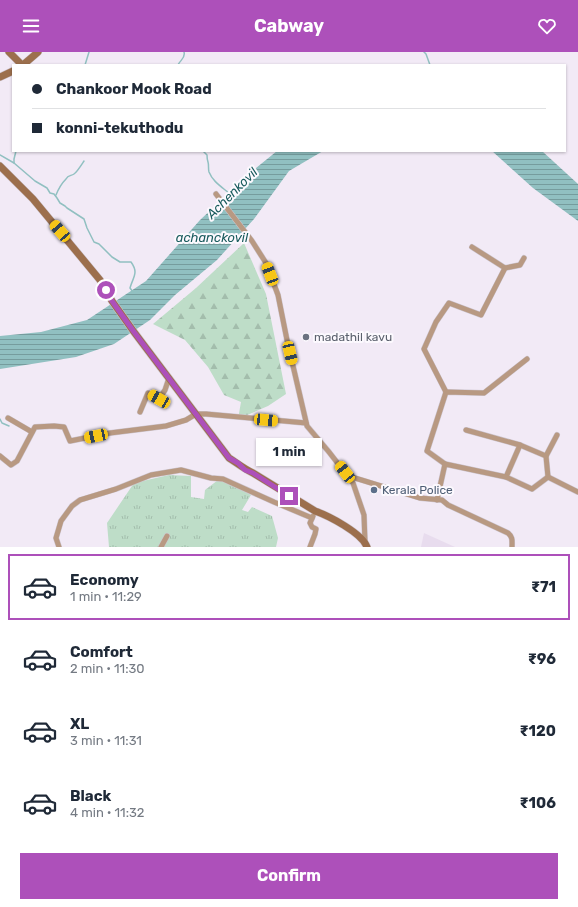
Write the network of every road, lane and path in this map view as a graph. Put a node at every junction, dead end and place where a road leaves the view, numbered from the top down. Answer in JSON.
{"nodes":[{"id":1,"x":9,"y":52,"type":"edge"},
{"id":2,"x":38,"y":52,"type":"edge"},
{"id":3,"x":22,"y":64,"type":"edge"},
{"id":4,"x":24,"y":64,"type":"edge"},
{"id":5,"x":12,"y":71,"type":"edge"},
{"id":6,"x":0,"y":77,"type":"edge"},
{"id":7,"x":0,"y":166,"type":"edge"},
{"id":8,"x":216,"y":194,"type":"dead end"},
{"id":9,"x":472,"y":247,"type":"dead end"},
{"id":10,"x":524,"y":258,"type":"dead end"},
{"id":11,"x":505,"y":268,"type":"junction"},
{"id":12,"x":527,"y":359,"type":"dead end"},
{"id":13,"x":166,"y":375,"type":"junction"},
{"id":14,"x":446,"y":392,"type":"junction"},
{"id":15,"x":140,"y":412,"type":"dead end"},
{"id":16,"x":196,"y":414,"type":"junction"},
{"id":17,"x":8,"y":418,"type":"dead end"},
{"id":18,"x":306,"y":423,"type":"junction"},
{"id":19,"x":466,"y":430,"type":"dead end"},
{"id":20,"x":32,"y":432,"type":"junction"},
{"id":21,"x":557,"y":434,"type":"dead end"},
{"id":22,"x":520,"y":445,"type":"junction"},
{"id":23,"x":0,"y":456,"type":"edge"},
{"id":24,"x":546,"y":456,"type":"junction"},
{"id":25,"x":445,"y":464,"type":"junction"},
{"id":26,"x":506,"y":477,"type":"junction"},
{"id":27,"x":548,"y":477,"type":"junction"},
{"id":28,"x":355,"y":478,"type":"dead end"},
{"id":29,"x":578,"y":492,"type":"edge"},
{"id":30,"x":437,"y":500,"type":"junction"},
{"id":31,"x":313,"y":514,"type":"junction"},
{"id":32,"x":167,"y":536,"type":"dead end"},
{"id":33,"x":366,"y":545,"type":"edge"},
{"id":34,"x":59,"y":547,"type":"edge"},
{"id":35,"x":161,"y":547,"type":"edge"},
{"id":36,"x":310,"y":547,"type":"edge"},
{"id":37,"x":512,"y":547,"type":"edge"}],
"edges":[{"from":1,"to":3,"type":"main road"},
{"from":2,"to":4,"type":"main road"},
{"from":5,"to":6,"type":"main road"},
{"from":7,"to":13,"type":"main road"},
{"from":8,"to":18,"type":"street"},
{"from":9,"to":11,"type":"street"},
{"from":10,"to":11,"type":"street"},
{"from":11,"to":14,"type":"street"},
{"from":12,"to":14,"type":"street"},
{"from":13,"to":15,"type":"street"},
{"from":13,"to":16,"type":"main road"},
{"from":14,"to":25,"type":"street"},
{"from":16,"to":18,"type":"street"},
{"from":16,"to":20,"type":"street"},
{"from":16,"to":31,"type":"main road"},
{"from":17,"to":20,"type":"street"},
{"from":18,"to":33,"type":"street"},
{"from":19,"to":22,"type":"street"},
{"from":20,"to":23,"type":"street"},
{"from":21,"to":24,"type":"street"},
{"from":22,"to":24,"type":"street"},
{"from":22,"to":26,"type":"street"},
{"from":24,"to":27,"type":"street"},
{"from":25,"to":26,"type":"street"},
{"from":25,"to":30,"type":"street"},
{"from":26,"to":27,"type":"street"},
{"from":27,"to":29,"type":"street"},
{"from":28,"to":30,"type":"street"},
{"from":30,"to":37,"type":"street"},
{"from":31,"to":33,"type":"main road"},
{"from":31,"to":34,"type":"street"},
{"from":31,"to":36,"type":"street"},
{"from":32,"to":35,"type":"street"}]}
